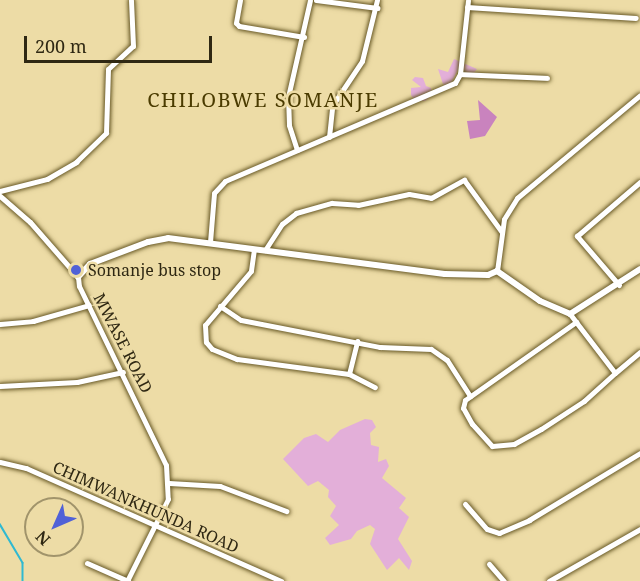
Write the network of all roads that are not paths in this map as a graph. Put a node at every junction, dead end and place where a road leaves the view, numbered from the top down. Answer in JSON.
{"nodes":[{"id":1,"x":131,"y":0,"type":"edge"},
{"id":2,"x":240,"y":0,"type":"edge"},
{"id":3,"x":310,"y":0,"type":"edge"},
{"id":4,"x":316,"y":0,"type":"edge"},
{"id":5,"x":377,"y":0,"type":"edge"},
{"id":6,"x":468,"y":3,"type":"edge"},
{"id":7,"x":377,"y":8,"type":"junction"},
{"id":8,"x":636,"y":18,"type":"dead end"},
{"id":9,"x":304,"y":37,"type":"junction"},
{"id":10,"x":460,"y":74,"type":"junction"},
{"id":11,"x":547,"y":78,"type":"dead end"},
{"id":12,"x":640,"y":95,"type":"edge"},
{"id":13,"x":329,"y":137,"type":"junction"},
{"id":14,"x":297,"y":150,"type":"junction"},
{"id":15,"x":640,"y":182,"type":"edge"},
{"id":16,"x":0,"y":193,"type":"edge"},
{"id":17,"x":501,"y":231,"type":"junction"},
{"id":18,"x":210,"y":242,"type":"junction"},
{"id":19,"x":254,"y":249,"type":"junction"},
{"id":20,"x":266,"y":250,"type":"junction"},
{"id":21,"x":640,"y":269,"type":"edge"},
{"id":22,"x":497,"y":271,"type":"junction"},
{"id":23,"x":78,"y":277,"type":"junction"},
{"id":24,"x":620,"y":285,"type":"junction"},
{"id":25,"x":89,"y":304,"type":"junction"},
{"id":26,"x":220,"y":306,"type":"junction"},
{"id":27,"x":570,"y":314,"type":"junction"},
{"id":28,"x":576,"y":322,"type":"junction"},
{"id":29,"x":0,"y":324,"type":"edge"},
{"id":30,"x":357,"y":341,"type":"junction"},
{"id":31,"x":640,"y":352,"type":"edge"},
{"id":32,"x":123,"y":372,"type":"junction"},
{"id":33,"x":615,"y":373,"type":"junction"},
{"id":34,"x":348,"y":374,"type":"junction"},
{"id":35,"x":0,"y":386,"type":"edge"},
{"id":36,"x":375,"y":387,"type":"dead end"},
{"id":37,"x":470,"y":396,"type":"junction"},
{"id":38,"x":640,"y":453,"type":"edge"},
{"id":39,"x":0,"y":462,"type":"edge"},
{"id":40,"x":169,"y":483,"type":"junction"},
{"id":41,"x":465,"y":504,"type":"dead end"},
{"id":42,"x":286,"y":511,"type":"dead end"},
{"id":43,"x":156,"y":527,"type":"junction"},
{"id":44,"x":640,"y":529,"type":"edge"},
{"id":45,"x":87,"y":563,"type":"dead end"},
{"id":46,"x":489,"y":564,"type":"dead end"},
{"id":47,"x":128,"y":581,"type":"edge"},
{"id":48,"x":281,"y":581,"type":"edge"},
{"id":49,"x":504,"y":581,"type":"edge"},
{"id":50,"x":549,"y":581,"type":"edge"}],
"edges":[{"from":1,"to":16,"type":"street"},
{"from":2,"to":9,"type":"street"},
{"from":3,"to":9,"type":"street"},
{"from":4,"to":7,"type":"street"},
{"from":5,"to":7,"type":"street"},
{"from":6,"to":8,"type":"street"},
{"from":6,"to":10,"type":"street"},
{"from":7,"to":13,"type":"street"},
{"from":9,"to":14,"type":"street"},
{"from":10,"to":11,"type":"street"},
{"from":10,"to":13,"type":"street"},
{"from":12,"to":17,"type":"street"},
{"from":13,"to":14,"type":"street"},
{"from":14,"to":18,"type":"street"},
{"from":15,"to":24,"type":"street"},
{"from":16,"to":23,"type":"street","name":"MWASE ROAD"},
{"from":17,"to":20,"type":"street"},
{"from":17,"to":22,"type":"street"},
{"from":18,"to":19,"type":"street"},
{"from":18,"to":23,"type":"street"},
{"from":19,"to":20,"type":"street"},
{"from":19,"to":26,"type":"street"},
{"from":20,"to":22,"type":"street"},
{"from":21,"to":24,"type":"street"},
{"from":22,"to":27,"type":"street"},
{"from":23,"to":25,"type":"street","name":"MWASE ROAD"},
{"from":24,"to":27,"type":"street"},
{"from":25,"to":29,"type":"street"},
{"from":25,"to":32,"type":"street","name":"MWASE ROAD"},
{"from":26,"to":30,"type":"street"},
{"from":26,"to":34,"type":"street"},
{"from":27,"to":28,"type":"street"},
{"from":28,"to":33,"type":"street"},
{"from":28,"to":37,"type":"street"},
{"from":30,"to":34,"type":"street"},
{"from":30,"to":37,"type":"street"},
{"from":31,"to":33,"type":"street"},
{"from":32,"to":35,"type":"street"},
{"from":32,"to":40,"type":"street","name":"MWASE ROAD"},
{"from":33,"to":37,"type":"street"},
{"from":34,"to":36,"type":"street"},
{"from":38,"to":41,"type":"street"},
{"from":39,"to":43,"type":"street","name":"CHIMWANKHUNDA ROAD"},
{"from":40,"to":42,"type":"street"},
{"from":40,"to":43,"type":"street","name":"MWASE ROAD"},
{"from":43,"to":47,"type":"street","name":"MWASE ROAD"},
{"from":43,"to":48,"type":"street","name":"CHIMWANKHUNDA ROAD"},
{"from":44,"to":50,"type":"street"},
{"from":45,"to":47,"type":"street"},
{"from":46,"to":49,"type":"street"}]}
